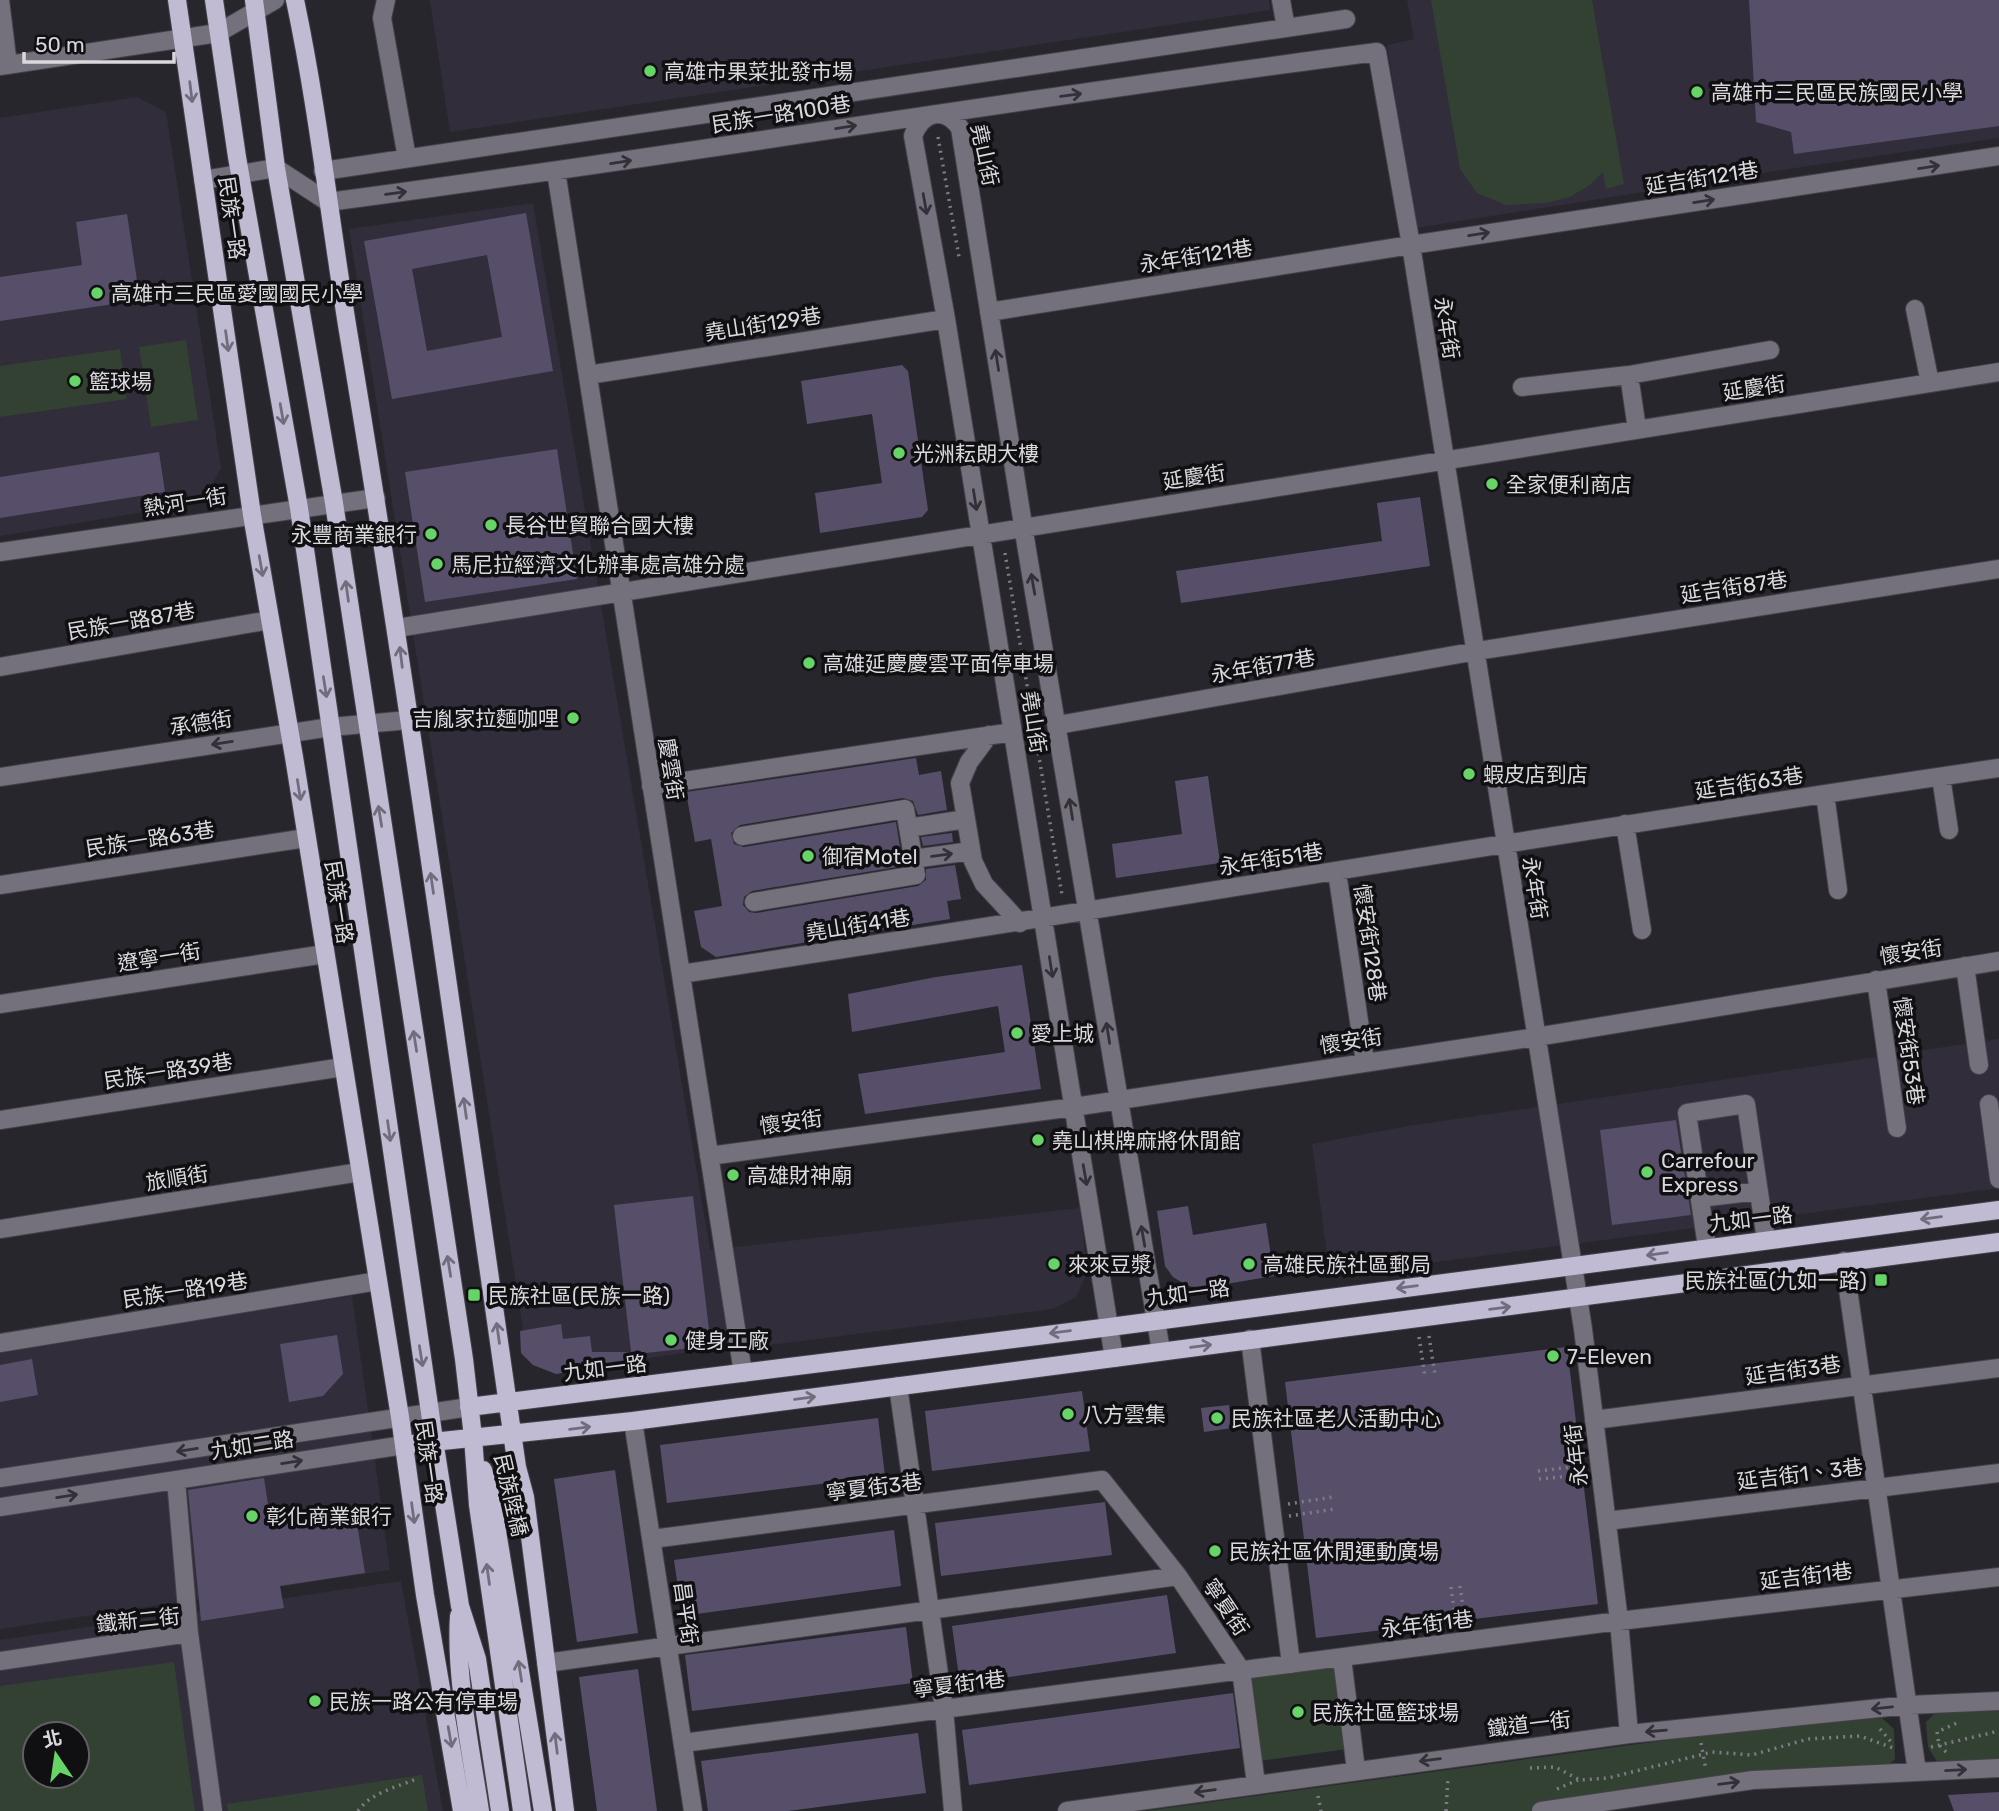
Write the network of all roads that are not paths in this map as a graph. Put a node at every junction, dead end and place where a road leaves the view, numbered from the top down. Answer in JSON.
{"nodes":[{"id":1,"x":0,"y":0,"type":"edge"},
{"id":2,"x":177,"y":0,"type":"edge"},
{"id":3,"x":214,"y":0,"type":"edge"},
{"id":4,"x":275,"y":0,"type":"edge"},
{"id":5,"x":295,"y":0,"type":"edge"},
{"id":6,"x":386,"y":0,"type":"edge"},
{"id":7,"x":1281,"y":0,"type":"edge"},
{"id":8,"x":254,"y":5,"type":"edge"},
{"id":9,"x":1346,"y":19,"type":"dead end"},
{"id":10,"x":1286,"y":28,"type":"junction"},
{"id":11,"x":218,"y":33,"type":"junction"},
{"id":12,"x":182,"y":38,"type":"junction"},
{"id":13,"x":1377,"y":52,"type":"joint"},
{"id":14,"x":4,"y":65,"type":"edge"},
{"id":15,"x":930,"y":82,"type":"junction"},
{"id":16,"x":934,"y":114,"type":"junction"},
{"id":17,"x":1999,"y":156,"type":"edge"},
{"id":18,"x":407,"y":158,"type":"junction"},
{"id":19,"x":276,"y":168,"type":"junction"},
{"id":20,"x":324,"y":172,"type":"junction"},
{"id":21,"x":556,"y":172,"type":"junction"},
{"id":22,"x":239,"y":174,"type":"junction"},
{"id":23,"x":203,"y":180,"type":"junction"},
{"id":24,"x":328,"y":202,"type":"junction"},
{"id":25,"x":1411,"y":245,"type":"junction"},
{"id":26,"x":1915,"y":309,"type":"dead end"},
{"id":27,"x":989,"y":312,"type":"junction"},
{"id":28,"x":946,"y":319,"type":"junction"},
{"id":29,"x":1770,"y":350,"type":"dead end"},
{"id":30,"x":1999,"y":372,"type":"edge"},
{"id":31,"x":588,"y":375,"type":"junction"},
{"id":32,"x":1629,"y":375,"type":"junction"},
{"id":33,"x":1930,"y":383,"type":"junction"},
{"id":34,"x":1522,"y":387,"type":"dead end"},
{"id":35,"x":1637,"y":429,"type":"junction"},
{"id":36,"x":1446,"y":460,"type":"junction"},
{"id":37,"x":376,"y":498,"type":"junction"},
{"id":38,"x":334,"y":503,"type":"junction"},
{"id":39,"x":299,"y":508,"type":"junction"},
{"id":40,"x":252,"y":514,"type":"junction"},
{"id":41,"x":1024,"y":527,"type":"junction"},
{"id":42,"x":981,"y":534,"type":"junction"},
{"id":43,"x":0,"y":552,"type":"edge"},
{"id":44,"x":1999,"y":569,"type":"edge"},
{"id":45,"x":620,"y":591,"type":"junction"},
{"id":46,"x":270,"y":620,"type":"junction"},
{"id":47,"x":397,"y":628,"type":"junction"},
{"id":48,"x":1476,"y":651,"type":"junction"},
{"id":49,"x":0,"y":667,"type":"edge"},
{"id":50,"x":409,"y":720,"type":"junction"},
{"id":51,"x":366,"y":724,"type":"junction"},
{"id":52,"x":1058,"y":725,"type":"junction"},
{"id":53,"x":331,"y":727,"type":"junction"},
{"id":54,"x":1013,"y":732,"type":"junction"},
{"id":55,"x":289,"y":733,"type":"junction"},
{"id":56,"x":989,"y":735,"type":"junction"},
{"id":57,"x":1999,"y":768,"type":"edge"},
{"id":58,"x":0,"y":777,"type":"edge"},
{"id":59,"x":1941,"y":777,"type":"junction"},
{"id":60,"x":651,"y":786,"type":"junction"},
{"id":61,"x":1825,"y":794,"type":"junction"},
{"id":62,"x":966,"y":819,"type":"junction"},
{"id":63,"x":1625,"y":824,"type":"junction"},
{"id":64,"x":908,"y":828,"type":"junction"},
{"id":65,"x":1949,"y":830,"type":"dead end"},
{"id":66,"x":742,"y":836,"type":"dead end"},
{"id":67,"x":306,"y":838,"type":"junction"},
{"id":68,"x":1505,"y":844,"type":"junction"},
{"id":69,"x":971,"y":850,"type":"junction"},
{"id":70,"x":913,"y":859,"type":"junction"},
{"id":71,"x":1337,"y":872,"type":"junction"},
{"id":72,"x":0,"y":885,"type":"edge"},
{"id":73,"x":1838,"y":890,"type":"dead end"},
{"id":74,"x":754,"y":902,"type":"dead end"},
{"id":75,"x":1088,"y":911,"type":"junction"},
{"id":76,"x":1043,"y":919,"type":"junction"},
{"id":77,"x":1020,"y":923,"type":"junction"},
{"id":78,"x":1642,"y":930,"type":"dead end"},
{"id":79,"x":325,"y":954,"type":"junction"},
{"id":80,"x":1999,"y":961,"type":"edge"},
{"id":81,"x":1965,"y":966,"type":"junction"},
{"id":82,"x":681,"y":974,"type":"junction"},
{"id":83,"x":1875,"y":980,"type":"junction"},
{"id":84,"x":0,"y":1004,"type":"edge"},
{"id":85,"x":1536,"y":1037,"type":"junction"},
{"id":86,"x":1365,"y":1062,"type":"junction"},
{"id":87,"x":1979,"y":1065,"type":"dead end"},
{"id":88,"x":343,"y":1068,"type":"junction"},
{"id":89,"x":1119,"y":1100,"type":"junction"},
{"id":90,"x":1989,"y":1104,"type":"dead end"},
{"id":91,"x":1074,"y":1107,"type":"junction"},
{"id":92,"x":0,"y":1119,"type":"edge"},
{"id":93,"x":1897,"y":1128,"type":"dead end"},
{"id":94,"x":709,"y":1156,"type":"junction"},
{"id":95,"x":360,"y":1172,"type":"junction"},
{"id":96,"x":1999,"y":1179,"type":"edge"},
{"id":97,"x":1759,"y":1191,"type":"junction"},
{"id":98,"x":1700,"y":1198,"type":"junction"},
{"id":99,"x":1999,"y":1210,"type":"edge"},
{"id":100,"x":0,"y":1229,"type":"edge"},
{"id":101,"x":1766,"y":1240,"type":"junction"},
{"id":102,"x":1999,"y":1242,"type":"edge"},
{"id":103,"x":1707,"y":1247,"type":"junction"},
{"id":104,"x":1844,"y":1261,"type":"junction"},
{"id":105,"x":1572,"y":1266,"type":"junction"},
{"id":106,"x":377,"y":1280,"type":"junction"},
{"id":107,"x":1578,"y":1298,"type":"junction"},
{"id":108,"x":1156,"y":1321,"type":"junction"},
{"id":109,"x":1110,"y":1326,"type":"junction"},
{"id":110,"x":1250,"y":1339,"type":"junction"},
{"id":111,"x":0,"y":1343,"type":"edge"},
{"id":112,"x":1161,"y":1351,"type":"junction"},
{"id":113,"x":1114,"y":1358,"type":"junction"},
{"id":114,"x":1999,"y":1368,"type":"edge"},
{"id":115,"x":743,"y":1373,"type":"junction"},
{"id":116,"x":1862,"y":1384,"type":"junction"},
{"id":117,"x":898,"y":1386,"type":"junction"},
{"id":118,"x":508,"y":1400,"type":"junction"},
{"id":119,"x":469,"y":1406,"type":"junction"},
{"id":120,"x":430,"y":1412,"type":"junction"},
{"id":121,"x":400,"y":1417,"type":"junction"},
{"id":122,"x":1594,"y":1420,"type":"junction"},
{"id":123,"x":633,"y":1421,"type":"junction"},
{"id":124,"x":512,"y":1434,"type":"junction"},
{"id":125,"x":473,"y":1437,"type":"junction"},
{"id":126,"x":434,"y":1440,"type":"junction"},
{"id":127,"x":404,"y":1445,"type":"junction"},
{"id":128,"x":1999,"y":1473,"type":"edge"},
{"id":129,"x":0,"y":1478,"type":"edge"},
{"id":130,"x":176,"y":1480,"type":"junction"},
{"id":131,"x":1102,"y":1480,"type":"joint"},
{"id":132,"x":1877,"y":1487,"type":"junction"},
{"id":133,"x":485,"y":1503,"type":"junction"},
{"id":134,"x":915,"y":1504,"type":"junction"},
{"id":135,"x":0,"y":1507,"type":"edge"},
{"id":136,"x":1606,"y":1521,"type":"junction"},
{"id":137,"x":652,"y":1539,"type":"junction"},
{"id":138,"x":1178,"y":1576,"type":"junction"},
{"id":139,"x":1999,"y":1577,"type":"edge"},
{"id":140,"x":1892,"y":1588,"type":"junction"},
{"id":141,"x":460,"y":1606,"type":"junction"},
{"id":142,"x":930,"y":1610,"type":"junction"},
{"id":143,"x":1619,"y":1621,"type":"junction"},
{"id":144,"x":189,"y":1633,"type":"junction"},
{"id":145,"x":668,"y":1645,"type":"junction"},
{"id":146,"x":1342,"y":1658,"type":"junction"},
{"id":147,"x":0,"y":1661,"type":"edge"},
{"id":148,"x":546,"y":1663,"type":"junction"},
{"id":149,"x":1291,"y":1664,"type":"junction"},
{"id":150,"x":1241,"y":1670,"type":"junction"},
{"id":151,"x":1999,"y":1701,"type":"edge"},
{"id":152,"x":1909,"y":1705,"type":"junction"},
{"id":153,"x":944,"y":1709,"type":"junction"},
{"id":154,"x":1629,"y":1734,"type":"junction"},
{"id":155,"x":683,"y":1743,"type":"junction"},
{"id":156,"x":1999,"y":1768,"type":"edge"},
{"id":157,"x":1356,"y":1770,"type":"junction"},
{"id":158,"x":1917,"y":1772,"type":"junction"},
{"id":159,"x":1256,"y":1784,"type":"junction"},
{"id":160,"x":213,"y":1811,"type":"edge"},
{"id":161,"x":461,"y":1811,"type":"edge"},
{"id":162,"x":480,"y":1811,"type":"edge"},
{"id":163,"x":500,"y":1811,"type":"edge"},
{"id":164,"x":522,"y":1811,"type":"edge"},
{"id":165,"x":543,"y":1811,"type":"edge"},
{"id":166,"x":565,"y":1811,"type":"edge"},
{"id":167,"x":693,"y":1811,"type":"edge"},
{"id":168,"x":953,"y":1811,"type":"edge"},
{"id":169,"x":1068,"y":1811,"type":"edge"},
{"id":170,"x":1541,"y":1811,"type":"edge"}],
"edges":[{"from":1,"to":14,"type":"street"},
{"from":2,"to":12,"type":"main road","name":"民族一路"},
{"from":3,"to":11,"type":"main road","name":"民族一路"},
{"from":4,"to":8,"type":"street"},
{"from":5,"to":20,"type":"main road"},
{"from":6,"to":18,"type":"street"},
{"from":7,"to":10,"type":"street"},
{"from":8,"to":11,"type":"street"},
{"from":8,"to":19,"type":"main road"},
{"from":9,"to":10,"type":"street"},
{"from":10,"to":15,"type":"street"},
{"from":11,"to":12,"type":"street"},
{"from":11,"to":22,"type":"main road","name":"民族一路"},
{"from":12,"to":14,"type":"street"},
{"from":12,"to":23,"type":"main road","name":"民族一路","one_way":true},
{"from":16,"to":13,"type":"street","name":"民族一路100巷","one_way":true},
{"from":13,"to":25,"type":"street","name":"永年街"},
{"from":15,"to":16,"type":"street"},
{"from":15,"to":18,"type":"street"},
{"from":21,"to":16,"type":"street","name":"民族一路100巷","one_way":true},
{"from":16,"to":27,"type":"street","name":"堯山街"},
{"from":16,"to":28,"type":"street","name":"堯山街","one_way":true},
{"from":25,"to":17,"type":"street","name":"延吉街121巷","one_way":true},
{"from":18,"to":20,"type":"street"},
{"from":19,"to":22,"type":"street"},
{"from":19,"to":24,"type":"street"},
{"from":19,"to":38,"type":"main road"},
{"from":20,"to":24,"type":"main road"},
{"from":24,"to":21,"type":"street","name":"民族一路100巷","one_way":true},
{"from":21,"to":31,"type":"street","name":"慶雲街"},
{"from":22,"to":23,"type":"street"},
{"from":22,"to":39,"type":"main road","name":"民族一路","one_way":true},
{"from":23,"to":40,"type":"main road","name":"民族一路","one_way":true},
{"from":24,"to":37,"type":"main road"},
{"from":25,"to":27,"type":"street","name":"永年街121巷"},
{"from":25,"to":36,"type":"street","name":"永年街"},
{"from":26,"to":33,"type":"street"},
{"from":41,"to":27,"type":"street","name":"堯山街","one_way":true},
{"from":28,"to":31,"type":"street","name":"堯山街129巷"},
{"from":28,"to":42,"type":"street","name":"堯山街","one_way":true},
{"from":29,"to":32,"type":"street"},
{"from":30,"to":33,"type":"street","name":"延慶街"},
{"from":31,"to":45,"type":"street","name":"慶雲街"},
{"from":32,"to":34,"type":"street"},
{"from":32,"to":35,"type":"street"},
{"from":33,"to":35,"type":"street","name":"延慶街"},
{"from":35,"to":36,"type":"street","name":"延慶街"},
{"from":36,"to":41,"type":"street","name":"延慶街"},
{"from":36,"to":48,"type":"street","name":"永年街"},
{"from":37,"to":38,"type":"street","name":"熱河一街"},
{"from":37,"to":47,"type":"main road"},
{"from":38,"to":39,"type":"street","name":"熱河一街"},
{"from":51,"to":38,"type":"main road","one_way":true},
{"from":39,"to":40,"type":"street","name":"熱河一街"},
{"from":39,"to":53,"type":"main road","name":"民族一路","one_way":true},
{"from":40,"to":43,"type":"street","name":"熱河一街"},
{"from":40,"to":46,"type":"main road","name":"民族一路","one_way":true},
{"from":41,"to":42,"type":"street","name":"延慶街"},
{"from":52,"to":41,"type":"street","name":"堯山街","one_way":true},
{"from":42,"to":45,"type":"street","name":"延慶街"},
{"from":42,"to":54,"type":"street","name":"堯山街"},
{"from":44,"to":48,"type":"street","name":"延吉街87巷"},
{"from":45,"to":47,"type":"street","name":"延慶街"},
{"from":45,"to":60,"type":"street","name":"慶雲街"},
{"from":46,"to":49,"type":"street","name":"民族一路87巷"},
{"from":46,"to":55,"type":"main road","name":"民族一路"},
{"from":50,"to":47,"type":"main road","one_way":true},
{"from":48,"to":52,"type":"street","name":"永年街77巷"},
{"from":48,"to":68,"type":"street","name":"永年街"},
{"from":50,"to":51,"type":"street","name":"承德街"},
{"from":118,"to":50,"type":"main road","one_way":true},
{"from":51,"to":53,"type":"street","name":"承德街"},
{"from":119,"to":51,"type":"main road","one_way":true},
{"from":75,"to":52,"type":"street","name":"堯山街","one_way":true},
{"from":53,"to":55,"type":"street","name":"承德街"},
{"from":53,"to":120,"type":"main road","name":"民族一路","one_way":true},
{"from":54,"to":56,"type":"street"},
{"from":54,"to":76,"type":"street","name":"堯山街"},
{"from":55,"to":58,"type":"street","name":"承德街","one_way":true},
{"from":55,"to":67,"type":"main road","name":"民族一路","one_way":true},
{"from":56,"to":60,"type":"street"},
{"from":56,"to":62,"type":"street"},
{"from":57,"to":59,"type":"street","name":"延吉街63巷"},
{"from":59,"to":61,"type":"street","name":"延吉街63巷"},
{"from":59,"to":65,"type":"street"},
{"from":60,"to":82,"type":"street","name":"慶雲街"},
{"from":61,"to":63,"type":"street","name":"延吉街63巷"},
{"from":61,"to":73,"type":"street"},
{"from":62,"to":64,"type":"street"},
{"from":62,"to":69,"type":"street"},
{"from":63,"to":68,"type":"street","name":"延吉街63巷"},
{"from":63,"to":78,"type":"street"},
{"from":64,"to":66,"type":"street"},
{"from":64,"to":70,"type":"street"},
{"from":67,"to":72,"type":"street","name":"民族一路63巷"},
{"from":67,"to":79,"type":"main road","name":"民族一路"},
{"from":68,"to":71,"type":"street","name":"永年街51巷"},
{"from":68,"to":85,"type":"street","name":"永年街"},
{"from":70,"to":69,"type":"street","one_way":true},
{"from":69,"to":77,"type":"street"},
{"from":70,"to":74,"type":"street"},
{"from":71,"to":75,"type":"street","name":"永年街51巷"},
{"from":71,"to":86,"type":"street","name":"懷安街128巷"},
{"from":75,"to":76,"type":"street","name":"永年街51巷"},
{"from":89,"to":75,"type":"street","name":"堯山街","one_way":true},
{"from":76,"to":77,"type":"street","name":"堯山街41巷"},
{"from":76,"to":91,"type":"street","name":"堯山街","one_way":true},
{"from":77,"to":82,"type":"street","name":"堯山街41巷"},
{"from":79,"to":84,"type":"street","name":"遼寧一街"},
{"from":79,"to":88,"type":"main road","name":"民族一路"},
{"from":80,"to":81,"type":"street","name":"懷安街"},
{"from":81,"to":83,"type":"street","name":"懷安街"},
{"from":81,"to":87,"type":"street"},
{"from":82,"to":94,"type":"street","name":"慶雲街"},
{"from":83,"to":85,"type":"street","name":"懷安街"},
{"from":83,"to":93,"type":"street","name":"懷安街53巷"},
{"from":85,"to":86,"type":"street","name":"懷安街"},
{"from":85,"to":105,"type":"street","name":"永年街"},
{"from":86,"to":89,"type":"street","name":"懷安街"},
{"from":88,"to":92,"type":"street","name":"民族一路39巷"},
{"from":88,"to":95,"type":"main road","name":"民族一路"},
{"from":89,"to":91,"type":"street","name":"懷安街"},
{"from":108,"to":89,"type":"street","name":"堯山街","one_way":true},
{"from":90,"to":96,"type":"street"},
{"from":91,"to":94,"type":"street","name":"懷安街"},
{"from":91,"to":109,"type":"street","name":"堯山街","one_way":true},
{"from":94,"to":115,"type":"street","name":"慶雲街"},
{"from":95,"to":100,"type":"street","name":"旅順街"},
{"from":95,"to":106,"type":"main road","name":"民族一路"},
{"from":97,"to":98,"type":"street"},
{"from":97,"to":98,"type":"street"},
{"from":97,"to":101,"type":"street"},
{"from":98,"to":103,"type":"street"},
{"from":99,"to":101,"type":"main road","name":"九如一路","one_way":true},
{"from":101,"to":103,"type":"main road","name":"九如一路"},
{"from":102,"to":104,"type":"main road"},
{"from":103,"to":105,"type":"main road","name":"九如一路","one_way":true},
{"from":104,"to":107,"type":"main road"},
{"from":104,"to":116,"type":"street"},
{"from":105,"to":107,"type":"street","name":"永年街"},
{"from":105,"to":108,"type":"main road","name":"九如一路","one_way":true},
{"from":106,"to":111,"type":"street","name":"民族一路19巷"},
{"from":106,"to":121,"type":"main road","name":"民族一路"},
{"from":110,"to":107,"type":"main road","one_way":true},
{"from":107,"to":122,"type":"street","name":"永年街"},
{"from":108,"to":109,"type":"main road","name":"九如一路"},
{"from":108,"to":112,"type":"street","name":"堯山街"},
{"from":109,"to":113,"type":"street","name":"堯山街"},
{"from":109,"to":115,"type":"main road","name":"九如一路","one_way":true},
{"from":112,"to":110,"type":"main road","one_way":true},
{"from":110,"to":149,"type":"street"},
{"from":112,"to":113,"type":"main road"},
{"from":113,"to":117,"type":"main road"},
{"from":114,"to":116,"type":"street","name":"延吉街3巷"},
{"from":115,"to":118,"type":"main road","name":"九如一路"},
{"from":116,"to":122,"type":"street","name":"延吉街3巷"},
{"from":116,"to":132,"type":"street"},
{"from":123,"to":117,"type":"main road","one_way":true},
{"from":117,"to":134,"type":"street"},
{"from":118,"to":119,"type":"main road","name":"九如二路"},
{"from":118,"to":124,"type":"main road"},
{"from":119,"to":120,"type":"street","name":"九如二路"},
{"from":119,"to":125,"type":"main road","name":"民族陸橋"},
{"from":120,"to":121,"type":"street","name":"九如二路"},
{"from":120,"to":126,"type":"main road","name":"民族一路"},
{"from":121,"to":127,"type":"main road","name":"民族一路"},
{"from":121,"to":129,"type":"street","name":"九如二路","one_way":true},
{"from":122,"to":136,"type":"street","name":"永年街"},
{"from":124,"to":123,"type":"main road","one_way":true},
{"from":123,"to":137,"type":"street","name":"昌平街"},
{"from":124,"to":125,"type":"main road","name":"九如二路"},
{"from":124,"to":148,"type":"main road"},
{"from":125,"to":126,"type":"main road","name":"九如二路"},
{"from":125,"to":133,"type":"main road","name":"民族陸橋"},
{"from":126,"to":127,"type":"main road","name":"九如二路"},
{"from":126,"to":141,"type":"main road"},
{"from":130,"to":127,"type":"street","name":"九如二路","one_way":true},
{"from":127,"to":161,"type":"main road","name":"民族一路","one_way":true},
{"from":128,"to":132,"type":"street","name":"延吉街1、3巷"},
{"from":135,"to":130,"type":"street","name":"九如二路","one_way":true},
{"from":130,"to":144,"type":"street"},
{"from":131,"to":134,"type":"street","name":"寧夏街3巷"},
{"from":131,"to":138,"type":"street","name":"寧夏街"},
{"from":132,"to":136,"type":"street","name":"延吉街1、3巷"},
{"from":132,"to":140,"type":"street"},
{"from":164,"to":133,"type":"main road","name":"民族陸橋","one_way":true},
{"from":165,"to":133,"type":"main road","name":"民族陸橋","one_way":true},
{"from":134,"to":137,"type":"street","name":"寧夏街3巷"},
{"from":134,"to":142,"type":"street"},
{"from":136,"to":143,"type":"street","name":"永年街"},
{"from":137,"to":145,"type":"street","name":"昌平街"},
{"from":138,"to":142,"type":"street"},
{"from":138,"to":150,"type":"street","name":"寧夏街"},
{"from":139,"to":140,"type":"street","name":"延吉街1巷"},
{"from":140,"to":143,"type":"street","name":"延吉街1巷"},
{"from":140,"to":152,"type":"street"},
{"from":141,"to":162,"type":"main road"},
{"from":141,"to":163,"type":"main road"},
{"from":142,"to":145,"type":"street"},
{"from":142,"to":153,"type":"street"},
{"from":143,"to":146,"type":"street","name":"永年街1巷"},
{"from":143,"to":154,"type":"street","name":"永年街"},
{"from":144,"to":147,"type":"street","name":"鐵新二街"},
{"from":144,"to":160,"type":"street","name":"鐵新二街"},
{"from":145,"to":148,"type":"street"},
{"from":145,"to":155,"type":"street","name":"昌平街"},
{"from":146,"to":149,"type":"street","name":"永年街1巷"},
{"from":146,"to":157,"type":"street"},
{"from":166,"to":148,"type":"main road","one_way":true},
{"from":149,"to":150,"type":"street","name":"永年街1巷"},
{"from":150,"to":153,"type":"street","name":"寧夏街1巷"},
{"from":150,"to":159,"type":"street","name":"寧夏街"},
{"from":151,"to":152,"type":"street","name":"鐵道一街"},
{"from":152,"to":154,"type":"street","name":"鐵道一街","one_way":true},
{"from":152,"to":158,"type":"street"},
{"from":153,"to":155,"type":"street","name":"寧夏街1巷"},
{"from":153,"to":168,"type":"street"},
{"from":154,"to":157,"type":"street","name":"鐵道一街","one_way":true},
{"from":155,"to":167,"type":"street","name":"昌平街"},
{"from":158,"to":156,"type":"street","one_way":true},
{"from":157,"to":159,"type":"street","name":"鐵道一街"},
{"from":170,"to":158,"type":"street","one_way":true},
{"from":159,"to":169,"type":"street","name":"鐵道一街","one_way":true}]}
